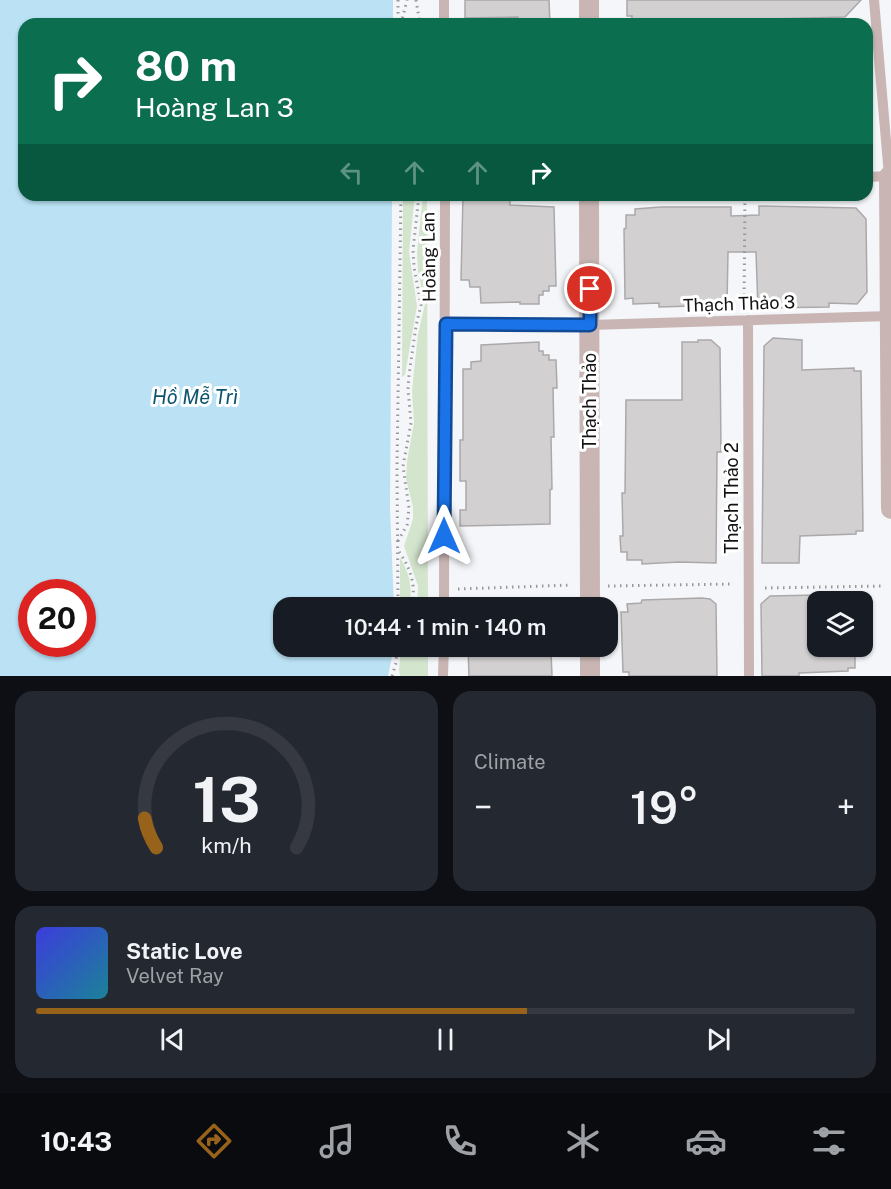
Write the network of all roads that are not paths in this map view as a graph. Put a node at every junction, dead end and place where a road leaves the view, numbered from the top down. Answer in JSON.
{"nodes":[{"id":1,"x":444,"y":0,"type":"edge"},
{"id":2,"x":589,"y":0,"type":"edge"},
{"id":3,"x":874,"y":0,"type":"edge"},
{"id":4,"x":444,"y":18,"type":"edge"},
{"id":5,"x":589,"y":18,"type":"edge"},
{"id":6,"x":873,"y":18,"type":"edge"},
{"id":7,"x":873,"y":38,"type":"edge"},
{"id":8,"x":890,"y":176,"type":"edge"},
{"id":9,"x":873,"y":177,"type":"edge"},
{"id":10,"x":445,"y":201,"type":"edge"},
{"id":11,"x":590,"y":201,"type":"edge"},
{"id":12,"x":746,"y":314,"type":"junction"},
{"id":13,"x":890,"y":316,"type":"edge"},
{"id":14,"x":446,"y":324,"type":"junction"},
{"id":15,"x":590,"y":325,"type":"junction"},
{"id":16,"x":891,"y":509,"type":"edge"},
{"id":17,"x":444,"y":597,"type":"edge"},
{"id":18,"x":590,"y":597,"type":"edge"},
{"id":19,"x":444,"y":657,"type":"edge"},
{"id":20,"x":590,"y":657,"type":"edge"},
{"id":21,"x":443,"y":676,"type":"edge"},
{"id":22,"x":590,"y":676,"type":"edge"},
{"id":23,"x":749,"y":676,"type":"edge"}],
"edges":[{"from":1,"to":4,"type":"lane"},
{"from":2,"to":5,"type":"street"},
{"from":3,"to":6,"type":"lane"},
{"from":7,"to":8,"type":"lane"},
{"from":8,"to":9,"type":"lane"},
{"from":8,"to":13,"type":"street"},
{"from":10,"to":14,"type":"lane","name":"Hoàng Lan"},
{"from":11,"to":15,"type":"street","name":"Thạch Thảo"},
{"from":12,"to":13,"type":"lane","name":"Thạch Thảo 3"},
{"from":12,"to":15,"type":"lane","name":"Thạch Thảo 3"},
{"from":12,"to":23,"type":"lane","name":"Thạch Thảo 2"},
{"from":13,"to":16,"type":"street"},
{"from":14,"to":15,"type":"lane","name":"Thạch Thảo 3"},
{"from":14,"to":17,"type":"lane","name":"Hoàng Lan"},
{"from":15,"to":18,"type":"street","name":"Thạch Thảo"},
{"from":19,"to":21,"type":"lane"},
{"from":20,"to":22,"type":"street"}]}
